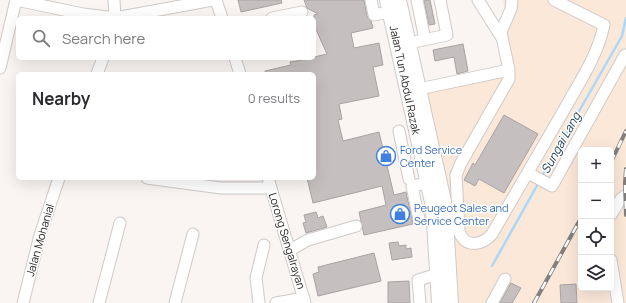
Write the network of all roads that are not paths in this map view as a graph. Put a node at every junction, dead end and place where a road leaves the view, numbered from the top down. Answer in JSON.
{"nodes":[{"id":1,"x":16,"y":0,"type":"edge"},
{"id":2,"x":114,"y":0,"type":"edge"},
{"id":3,"x":214,"y":0,"type":"edge"},
{"id":4,"x":371,"y":0,"type":"edge"},
{"id":5,"x":399,"y":0,"type":"edge"},
{"id":6,"x":417,"y":0,"type":"edge"},
{"id":7,"x":440,"y":0,"type":"edge"},
{"id":8,"x":478,"y":0,"type":"edge"},
{"id":9,"x":512,"y":0,"type":"edge"},
{"id":10,"x":554,"y":0,"type":"edge"},
{"id":11,"x":388,"y":6,"type":"edge"},
{"id":12,"x":302,"y":12,"type":"dead end"},
{"id":13,"x":99,"y":16,"type":"edge"},
{"id":14,"x":115,"y":16,"type":"edge"},
{"id":15,"x":126,"y":16,"type":"edge"},
{"id":16,"x":221,"y":16,"type":"edge"},
{"id":17,"x":282,"y":16,"type":"edge"},
{"id":18,"x":503,"y":39,"type":"junction"},
{"id":19,"x":425,"y":40,"type":"junction"},
{"id":20,"x":409,"y":43,"type":"junction"},
{"id":21,"x":3,"y":49,"type":"edge"},
{"id":22,"x":625,"y":55,"type":"edge"},
{"id":23,"x":102,"y":60,"type":"edge"},
{"id":24,"x":236,"y":60,"type":"edge"},
{"id":25,"x":0,"y":68,"type":"edge"},
{"id":26,"x":510,"y":70,"type":"junction"},
{"id":27,"x":98,"y":72,"type":"edge"},
{"id":28,"x":239,"y":72,"type":"edge"},
{"id":29,"x":419,"y":88,"type":"junction"},
{"id":30,"x":399,"y":132,"type":"dead end"},
{"id":31,"x":420,"y":150,"type":"junction"},
{"id":32,"x":404,"y":154,"type":"junction"},
{"id":33,"x":536,"y":177,"type":"junction"},
{"id":34,"x":58,"y":180,"type":"edge"},
{"id":35,"x":161,"y":180,"type":"edge"},
{"id":36,"x":409,"y":180,"type":"dead end"},
{"id":37,"x":270,"y":183,"type":"edge"},
{"id":38,"x":428,"y":183,"type":"junction"},
{"id":39,"x":626,"y":195,"type":"edge"},
{"id":40,"x":614,"y":210,"type":"edge"},
{"id":41,"x":419,"y":219,"type":"dead end"},
{"id":42,"x":120,"y":223,"type":"dead end"},
{"id":43,"x":356,"y":226,"type":"dead end"},
{"id":44,"x":193,"y":234,"type":"dead end"},
{"id":45,"x":264,"y":245,"type":"dead end"},
{"id":46,"x":290,"y":250,"type":"junction"},
{"id":47,"x":438,"y":274,"type":"junction"},
{"id":48,"x":614,"y":278,"type":"edge"},
{"id":49,"x":505,"y":279,"type":"dead end"},
{"id":50,"x":305,"y":301,"type":"edge"},
{"id":51,"x":23,"y":303,"type":"edge"},
{"id":52,"x":99,"y":303,"type":"edge"},
{"id":53,"x":175,"y":303,"type":"edge"},
{"id":54,"x":259,"y":303,"type":"edge"},
{"id":55,"x":276,"y":303,"type":"edge"},
{"id":56,"x":420,"y":303,"type":"edge"},
{"id":57,"x":439,"y":303,"type":"edge"},
{"id":58,"x":450,"y":303,"type":"edge"},
{"id":59,"x":492,"y":303,"type":"edge"},
{"id":60,"x":618,"y":303,"type":"edge"}],
"edges":[{"from":1,"to":13,"type":"street"},
{"from":1,"to":21,"type":"street"},
{"from":2,"to":14,"type":"street"},
{"from":3,"to":15,"type":"street"},
{"from":3,"to":16,"type":"street"},
{"from":4,"to":11,"type":"street"},
{"from":5,"to":20,"type":"main road","name":"Jalan Tun Abdul Razak"},
{"from":6,"to":19,"type":"street"},
{"from":7,"to":19,"type":"street"},
{"from":8,"to":18,"type":"street"},
{"from":9,"to":18,"type":"street"},
{"from":10,"to":33,"type":"street"},
{"from":11,"to":31,"type":"main road","name":"Jalan Tun Abdul Razak"},
{"from":12,"to":17,"type":"street"},
{"from":18,"to":26,"type":"street"},
{"from":19,"to":20,"type":"street"},
{"from":20,"to":29,"type":"main road","name":"Jalan Tun Abdul Razak"},
{"from":21,"to":25,"type":"street"},
{"from":22,"to":33,"type":"street"},
{"from":23,"to":27,"type":"street"},
{"from":24,"to":28,"type":"street"},
{"from":26,"to":29,"type":"street"},
{"from":26,"to":33,"type":"street"},
{"from":29,"to":58,"type":"main road","name":"Jalan Tun Abdul Razak"},
{"from":30,"to":32,"type":"street"},
{"from":31,"to":32,"type":"street"},
{"from":31,"to":38,"type":"main road","name":"Jalan Tun Abdul Razak"},
{"from":32,"to":36,"type":"street"},
{"from":34,"to":51,"type":"street","name":"Jalan Mohanial"},
{"from":35,"to":37,"type":"street"},
{"from":37,"to":46,"type":"street","name":"Lorong Sengalrayan"},
{"from":38,"to":41,"type":"street"},
{"from":38,"to":47,"type":"main road","name":"Jalan Tun Abdul Razak"},
{"from":39,"to":40,"type":"street"},
{"from":42,"to":52,"type":"street"},
{"from":43,"to":46,"type":"street"},
{"from":44,"to":53,"type":"street"},
{"from":45,"to":54,"type":"street"},
{"from":46,"to":50,"type":"street","name":"Lorong Sengalrayan"},
{"from":47,"to":56,"type":"street"},
{"from":47,"to":57,"type":"main road","name":"Jalan Tun Abdul Razak"},
{"from":48,"to":60,"type":"street"},
{"from":49,"to":59,"type":"street"},
{"from":50,"to":55,"type":"street"}]}
